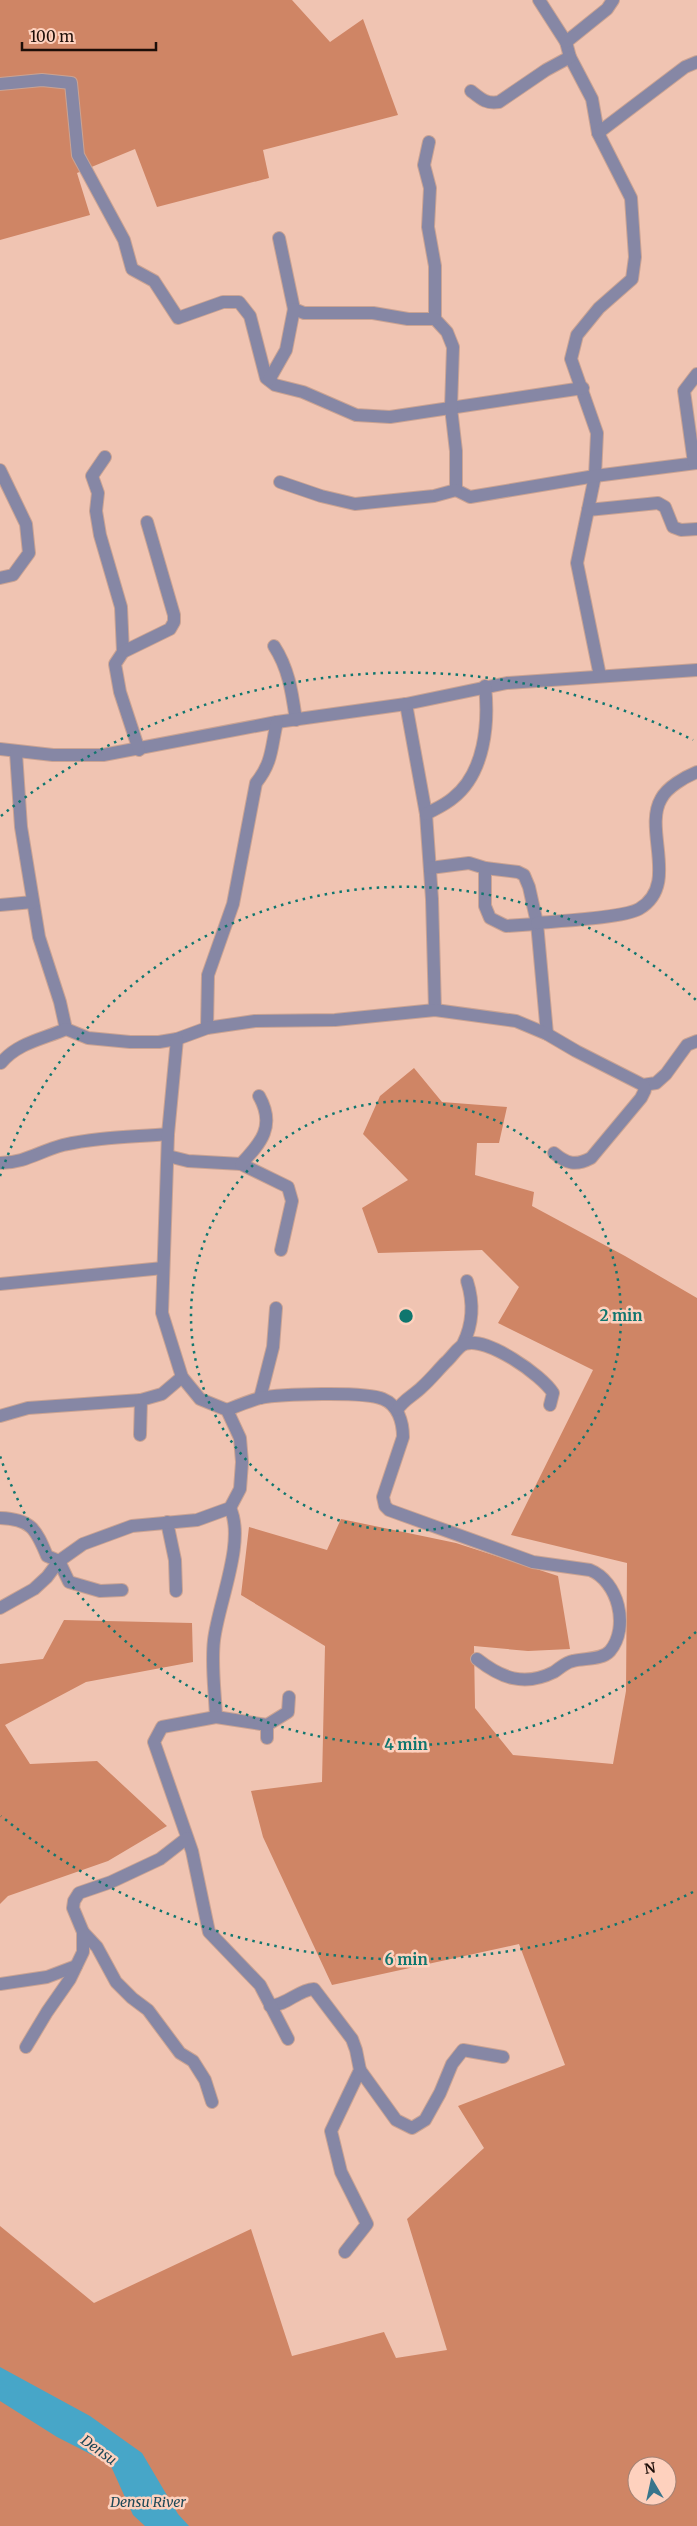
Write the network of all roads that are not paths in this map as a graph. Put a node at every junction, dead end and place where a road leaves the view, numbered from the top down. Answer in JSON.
{"nodes":[{"id":1,"x":538,"y":0,"type":"edge"},
{"id":2,"x":614,"y":0,"type":"edge"},
{"id":3,"x":566,"y":42,"type":"junction"},
{"id":4,"x":570,"y":57,"type":"junction"},
{"id":5,"x":697,"y":62,"type":"edge"},
{"id":6,"x":0,"y":84,"type":"edge"},
{"id":7,"x":471,"y":91,"type":"dead end"},
{"id":8,"x":598,"y":133,"type":"junction"},
{"id":9,"x":429,"y":142,"type":"dead end"},
{"id":10,"x":279,"y":238,"type":"dead end"},
{"id":11,"x":294,"y":309,"type":"junction"},
{"id":12,"x":435,"y":319,"type":"junction"},
{"id":13,"x":697,"y":374,"type":"edge"},
{"id":14,"x":269,"y":380,"type":"junction"},
{"id":15,"x":583,"y":388,"type":"junction"},
{"id":16,"x":451,"y":408,"type":"junction"},
{"id":17,"x":105,"y":457,"type":"dead end"},
{"id":18,"x":696,"y":463,"type":"edge"},
{"id":19,"x":0,"y":470,"type":"edge"},
{"id":20,"x":595,"y":476,"type":"junction"},
{"id":21,"x":280,"y":482,"type":"dead end"},
{"id":22,"x":456,"y":490,"type":"junction"},
{"id":23,"x":588,"y":510,"type":"junction"},
{"id":24,"x":147,"y":522,"type":"dead end"},
{"id":25,"x":697,"y":529,"type":"edge"},
{"id":26,"x":0,"y":578,"type":"edge"},
{"id":27,"x":274,"y":646,"type":"dead end"},
{"id":28,"x":123,"y":652,"type":"junction"},
{"id":29,"x":697,"y":670,"type":"edge"},
{"id":30,"x":600,"y":676,"type":"junction"},
{"id":31,"x":485,"y":686,"type":"junction"},
{"id":32,"x":406,"y":704,"type":"junction"},
{"id":33,"x":296,"y":720,"type":"junction"},
{"id":34,"x":277,"y":722,"type":"junction"},
{"id":35,"x":0,"y":749,"type":"edge"},
{"id":36,"x":139,"y":750,"type":"junction"},
{"id":37,"x":16,"y":753,"type":"junction"},
{"id":38,"x":697,"y":772,"type":"edge"},
{"id":39,"x":426,"y":814,"type":"junction"},
{"id":40,"x":430,"y":868,"type":"junction"},
{"id":41,"x":485,"y":868,"type":"junction"},
{"id":42,"x":33,"y":902,"type":"junction"},
{"id":43,"x":0,"y":905,"type":"edge"},
{"id":44,"x":537,"y":923,"type":"junction"},
{"id":45,"x":435,"y":1010,"type":"junction"},
{"id":46,"x":207,"y":1028,"type":"junction"},
{"id":47,"x":66,"y":1029,"type":"junction"},
{"id":48,"x":547,"y":1034,"type":"junction"},
{"id":49,"x":177,"y":1039,"type":"junction"},
{"id":50,"x":697,"y":1041,"type":"edge"},
{"id":51,"x":1,"y":1063,"type":"edge"},
{"id":52,"x":643,"y":1085,"type":"junction"},
{"id":53,"x":259,"y":1096,"type":"dead end"},
{"id":54,"x":168,"y":1134,"type":"junction"},
{"id":55,"x":554,"y":1153,"type":"dead end"},
{"id":56,"x":168,"y":1156,"type":"junction"},
{"id":57,"x":0,"y":1163,"type":"edge"},
{"id":58,"x":241,"y":1164,"type":"junction"},
{"id":59,"x":281,"y":1250,"type":"dead end"},
{"id":60,"x":163,"y":1268,"type":"junction"},
{"id":61,"x":467,"y":1282,"type":"dead end"},
{"id":62,"x":0,"y":1284,"type":"edge"},
{"id":63,"x":276,"y":1308,"type":"dead end"},
{"id":64,"x":464,"y":1344,"type":"junction"},
{"id":65,"x":182,"y":1377,"type":"junction"},
{"id":66,"x":260,"y":1398,"type":"junction"},
{"id":67,"x":142,"y":1400,"type":"junction"},
{"id":68,"x":550,"y":1405,"type":"dead end"},
{"id":69,"x":227,"y":1410,"type":"junction"},
{"id":70,"x":397,"y":1410,"type":"junction"},
{"id":71,"x":0,"y":1416,"type":"edge"},
{"id":72,"x":140,"y":1435,"type":"dead end"},
{"id":73,"x":230,"y":1508,"type":"junction"},
{"id":74,"x":0,"y":1518,"type":"edge"},
{"id":75,"x":167,"y":1522,"type":"junction"},
{"id":76,"x":59,"y":1561,"type":"junction"},
{"id":77,"x":122,"y":1590,"type":"dead end"},
{"id":78,"x":176,"y":1591,"type":"dead end"},
{"id":79,"x":0,"y":1608,"type":"edge"},
{"id":80,"x":477,"y":1659,"type":"dead end"},
{"id":81,"x":289,"y":1697,"type":"dead end"},
{"id":82,"x":216,"y":1717,"type":"junction"},
{"id":83,"x":267,"y":1725,"type":"junction"},
{"id":84,"x":267,"y":1738,"type":"dead end"},
{"id":85,"x":187,"y":1838,"type":"junction"},
{"id":86,"x":83,"y":1932,"type":"junction"},
{"id":87,"x":76,"y":1966,"type":"junction"},
{"id":88,"x":0,"y":1984,"type":"edge"},
{"id":89,"x":270,"y":2006,"type":"junction"},
{"id":90,"x":288,"y":2039,"type":"dead end"},
{"id":91,"x":26,"y":2047,"type":"dead end"},
{"id":92,"x":503,"y":2057,"type":"dead end"},
{"id":93,"x":360,"y":2070,"type":"junction"},
{"id":94,"x":212,"y":2102,"type":"dead end"},
{"id":95,"x":345,"y":2252,"type":"dead end"}],
"edges":[{"from":1,"to":3,"type":"street"},
{"from":2,"to":3,"type":"street"},
{"from":3,"to":4,"type":"street"},
{"from":4,"to":7,"type":"street"},
{"from":4,"to":8,"type":"street"},
{"from":5,"to":8,"type":"street"},
{"from":6,"to":14,"type":"street"},
{"from":8,"to":15,"type":"street"},
{"from":9,"to":12,"type":"street"},
{"from":10,"to":11,"type":"street"},
{"from":11,"to":12,"type":"street"},
{"from":11,"to":14,"type":"street"},
{"from":12,"to":16,"type":"street"},
{"from":13,"to":18,"type":"street"},
{"from":14,"to":16,"type":"street"},
{"from":15,"to":16,"type":"street"},
{"from":15,"to":20,"type":"street"},
{"from":16,"to":22,"type":"street"},
{"from":17,"to":28,"type":"street"},
{"from":18,"to":20,"type":"street"},
{"from":19,"to":26,"type":"street"},
{"from":20,"to":22,"type":"street"},
{"from":20,"to":23,"type":"street"},
{"from":21,"to":22,"type":"street"},
{"from":23,"to":25,"type":"street"},
{"from":23,"to":30,"type":"street"},
{"from":24,"to":28,"type":"street"},
{"from":27,"to":33,"type":"street"},
{"from":28,"to":36,"type":"street"},
{"from":29,"to":30,"type":"street"},
{"from":30,"to":31,"type":"street"},
{"from":31,"to":32,"type":"street"},
{"from":31,"to":39,"type":"street"},
{"from":32,"to":33,"type":"street"},
{"from":32,"to":39,"type":"street"},
{"from":33,"to":34,"type":"street"},
{"from":34,"to":36,"type":"street"},
{"from":34,"to":46,"type":"street"},
{"from":35,"to":37,"type":"street"},
{"from":36,"to":37,"type":"street"},
{"from":37,"to":42,"type":"street"},
{"from":38,"to":44,"type":"street"},
{"from":39,"to":40,"type":"street"},
{"from":40,"to":41,"type":"street"},
{"from":40,"to":45,"type":"street"},
{"from":41,"to":44,"type":"street"},
{"from":41,"to":44,"type":"street"},
{"from":42,"to":43,"type":"street"},
{"from":42,"to":47,"type":"street"},
{"from":44,"to":48,"type":"street"},
{"from":45,"to":46,"type":"street"},
{"from":45,"to":48,"type":"street"},
{"from":46,"to":49,"type":"street"},
{"from":47,"to":49,"type":"street"},
{"from":47,"to":51,"type":"street"},
{"from":48,"to":52,"type":"street"},
{"from":49,"to":54,"type":"street"},
{"from":50,"to":52,"type":"street"},
{"from":52,"to":55,"type":"street"},
{"from":53,"to":58,"type":"street"},
{"from":54,"to":56,"type":"street"},
{"from":54,"to":57,"type":"street"},
{"from":56,"to":58,"type":"street"},
{"from":56,"to":60,"type":"street"},
{"from":58,"to":59,"type":"street"},
{"from":60,"to":62,"type":"street"},
{"from":60,"to":65,"type":"street"},
{"from":61,"to":64,"type":"street"},
{"from":63,"to":66,"type":"street"},
{"from":64,"to":68,"type":"street"},
{"from":64,"to":70,"type":"street"},
{"from":65,"to":67,"type":"street"},
{"from":65,"to":69,"type":"street"},
{"from":66,"to":69,"type":"street"},
{"from":66,"to":70,"type":"street"},
{"from":67,"to":71,"type":"street"},
{"from":67,"to":72,"type":"street"},
{"from":69,"to":73,"type":"street"},
{"from":70,"to":80,"type":"street"},
{"from":73,"to":75,"type":"street"},
{"from":73,"to":82,"type":"street"},
{"from":74,"to":76,"type":"street"},
{"from":75,"to":76,"type":"street"},
{"from":75,"to":78,"type":"street"},
{"from":76,"to":77,"type":"street"},
{"from":76,"to":79,"type":"street"},
{"from":81,"to":83,"type":"street"},
{"from":82,"to":83,"type":"street"},
{"from":82,"to":85,"type":"street"},
{"from":83,"to":84,"type":"street"},
{"from":85,"to":86,"type":"street"},
{"from":85,"to":89,"type":"street"},
{"from":86,"to":87,"type":"street"},
{"from":86,"to":94,"type":"street"},
{"from":87,"to":88,"type":"street"},
{"from":87,"to":91,"type":"street"},
{"from":89,"to":90,"type":"street"},
{"from":89,"to":93,"type":"street"},
{"from":92,"to":93,"type":"street"},
{"from":93,"to":95,"type":"street"}]}
